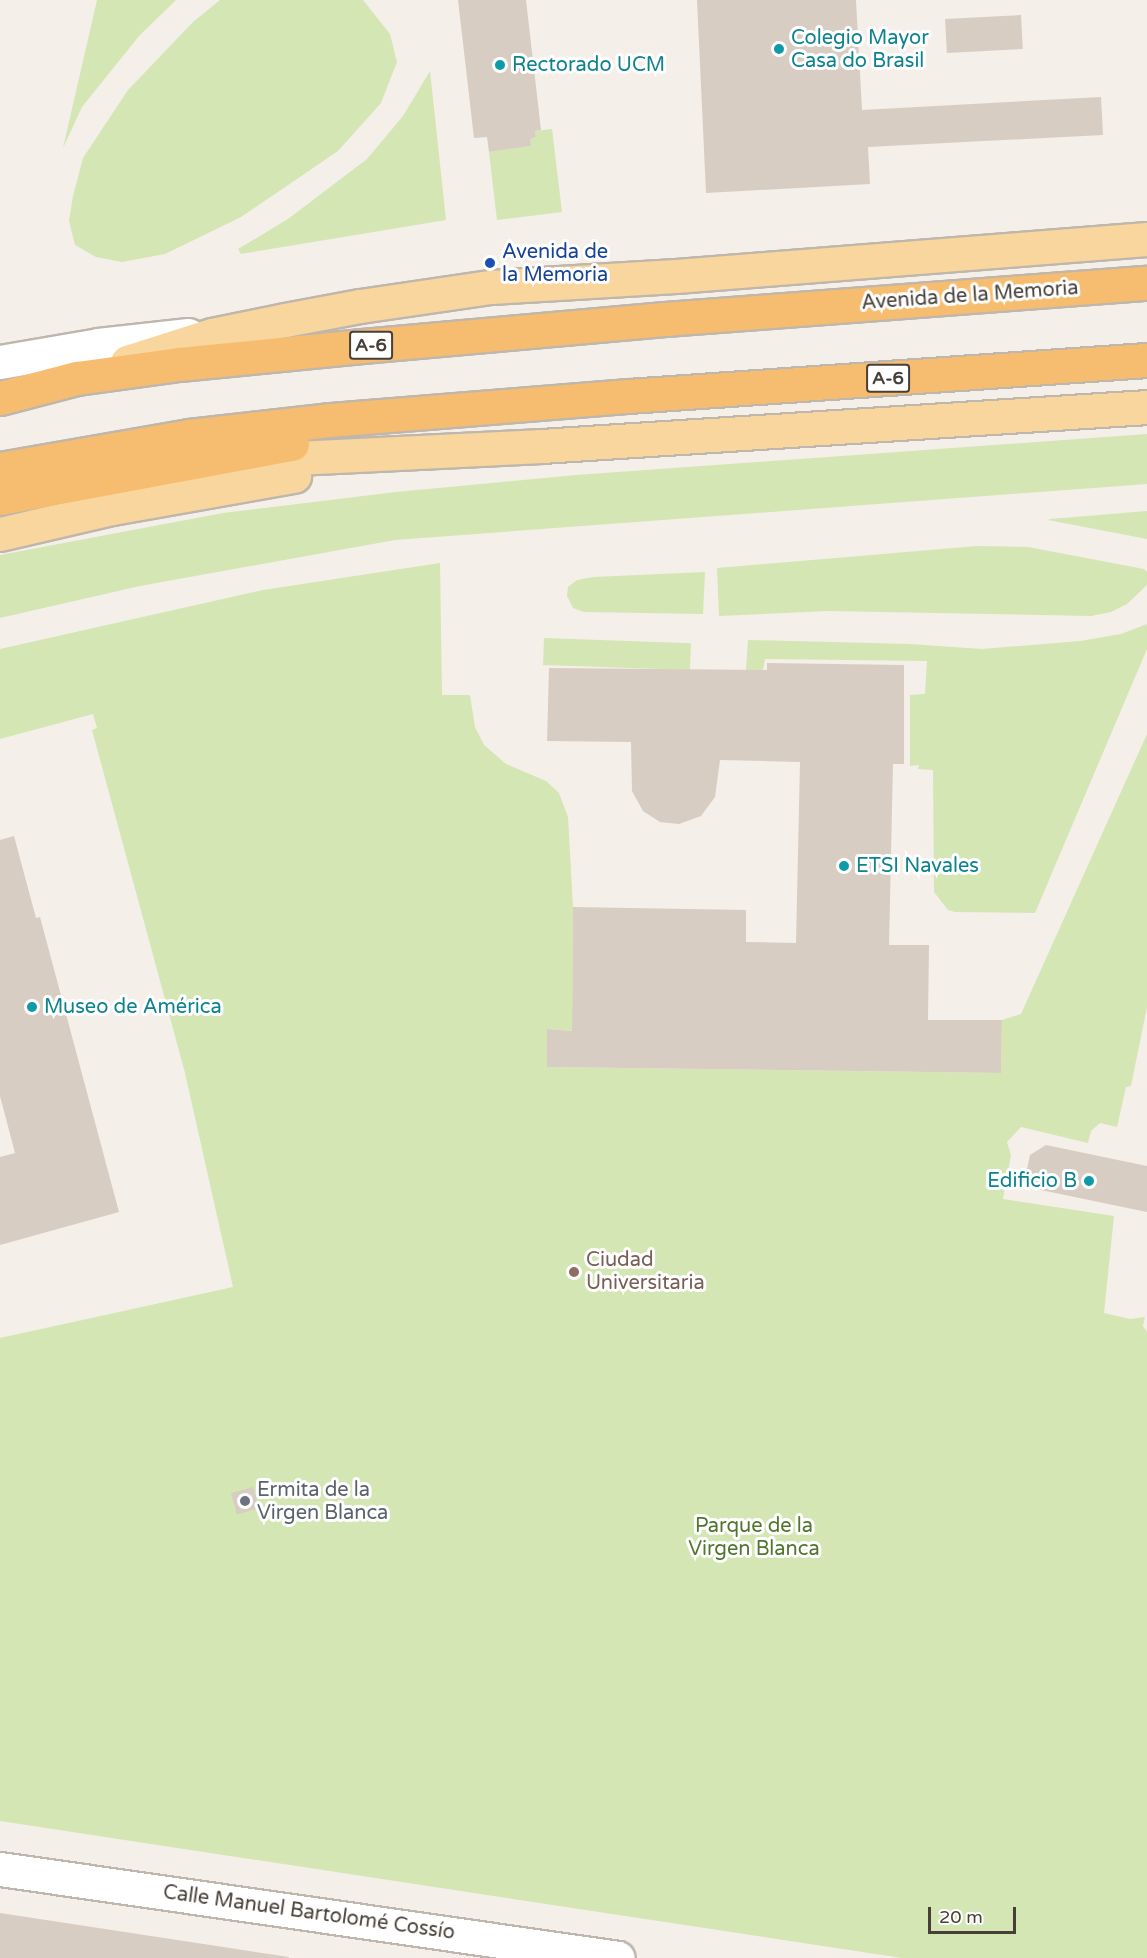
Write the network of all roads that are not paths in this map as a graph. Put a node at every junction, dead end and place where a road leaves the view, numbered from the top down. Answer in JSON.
{"nodes":[{"id":1,"x":1147,"y":239,"type":"edge"},
{"id":2,"x":1147,"y":283,"type":"edge"},
{"id":3,"x":212,"y":335,"type":"junction"},
{"id":4,"x":1147,"y":360,"type":"edge"},
{"id":5,"x":0,"y":362,"type":"edge"},
{"id":6,"x":77,"y":378,"type":"junction"},
{"id":7,"x":0,"y":398,"type":"edge"},
{"id":8,"x":1147,"y":407,"type":"edge"},
{"id":9,"x":455,"y":409,"type":"junction"},
{"id":10,"x":414,"y":452,"type":"junction"},
{"id":11,"x":198,"y":463,"type":"junction"},
{"id":12,"x":0,"y":469,"type":"edge"},
{"id":13,"x":0,"y":498,"type":"edge"},
{"id":14,"x":0,"y":534,"type":"edge"},
{"id":15,"x":0,"y":1869,"type":"edge"},
{"id":16,"x":618,"y":1958,"type":"edge"}],
"edges":[{"from":1,"to":3,"type":"main road","name":"Avenida de la Memoria"},
{"from":2,"to":6,"type":"highway","name":"Avenida de la Memoria","number":"A-6"},
{"from":3,"to":5,"type":"street","name":"Avenida de la Memoria"},
{"from":3,"to":6,"type":"main road","name":"Avenida de la Memoria"},
{"from":4,"to":9,"type":"highway","number":"A-6"},
{"from":6,"to":7,"type":"highway","name":"Avenida de la Memoria","number":"A-6"},
{"from":8,"to":10,"type":"main road"},
{"from":9,"to":11,"type":"highway"},
{"from":9,"to":12,"type":"highway"},
{"from":10,"to":11,"type":"main road"},
{"from":10,"to":14,"type":"main road"},
{"from":11,"to":13,"type":"highway"},
{"from":15,"to":16,"type":"street","name":"Calle Manuel Bartolomé Cossío"}]}
